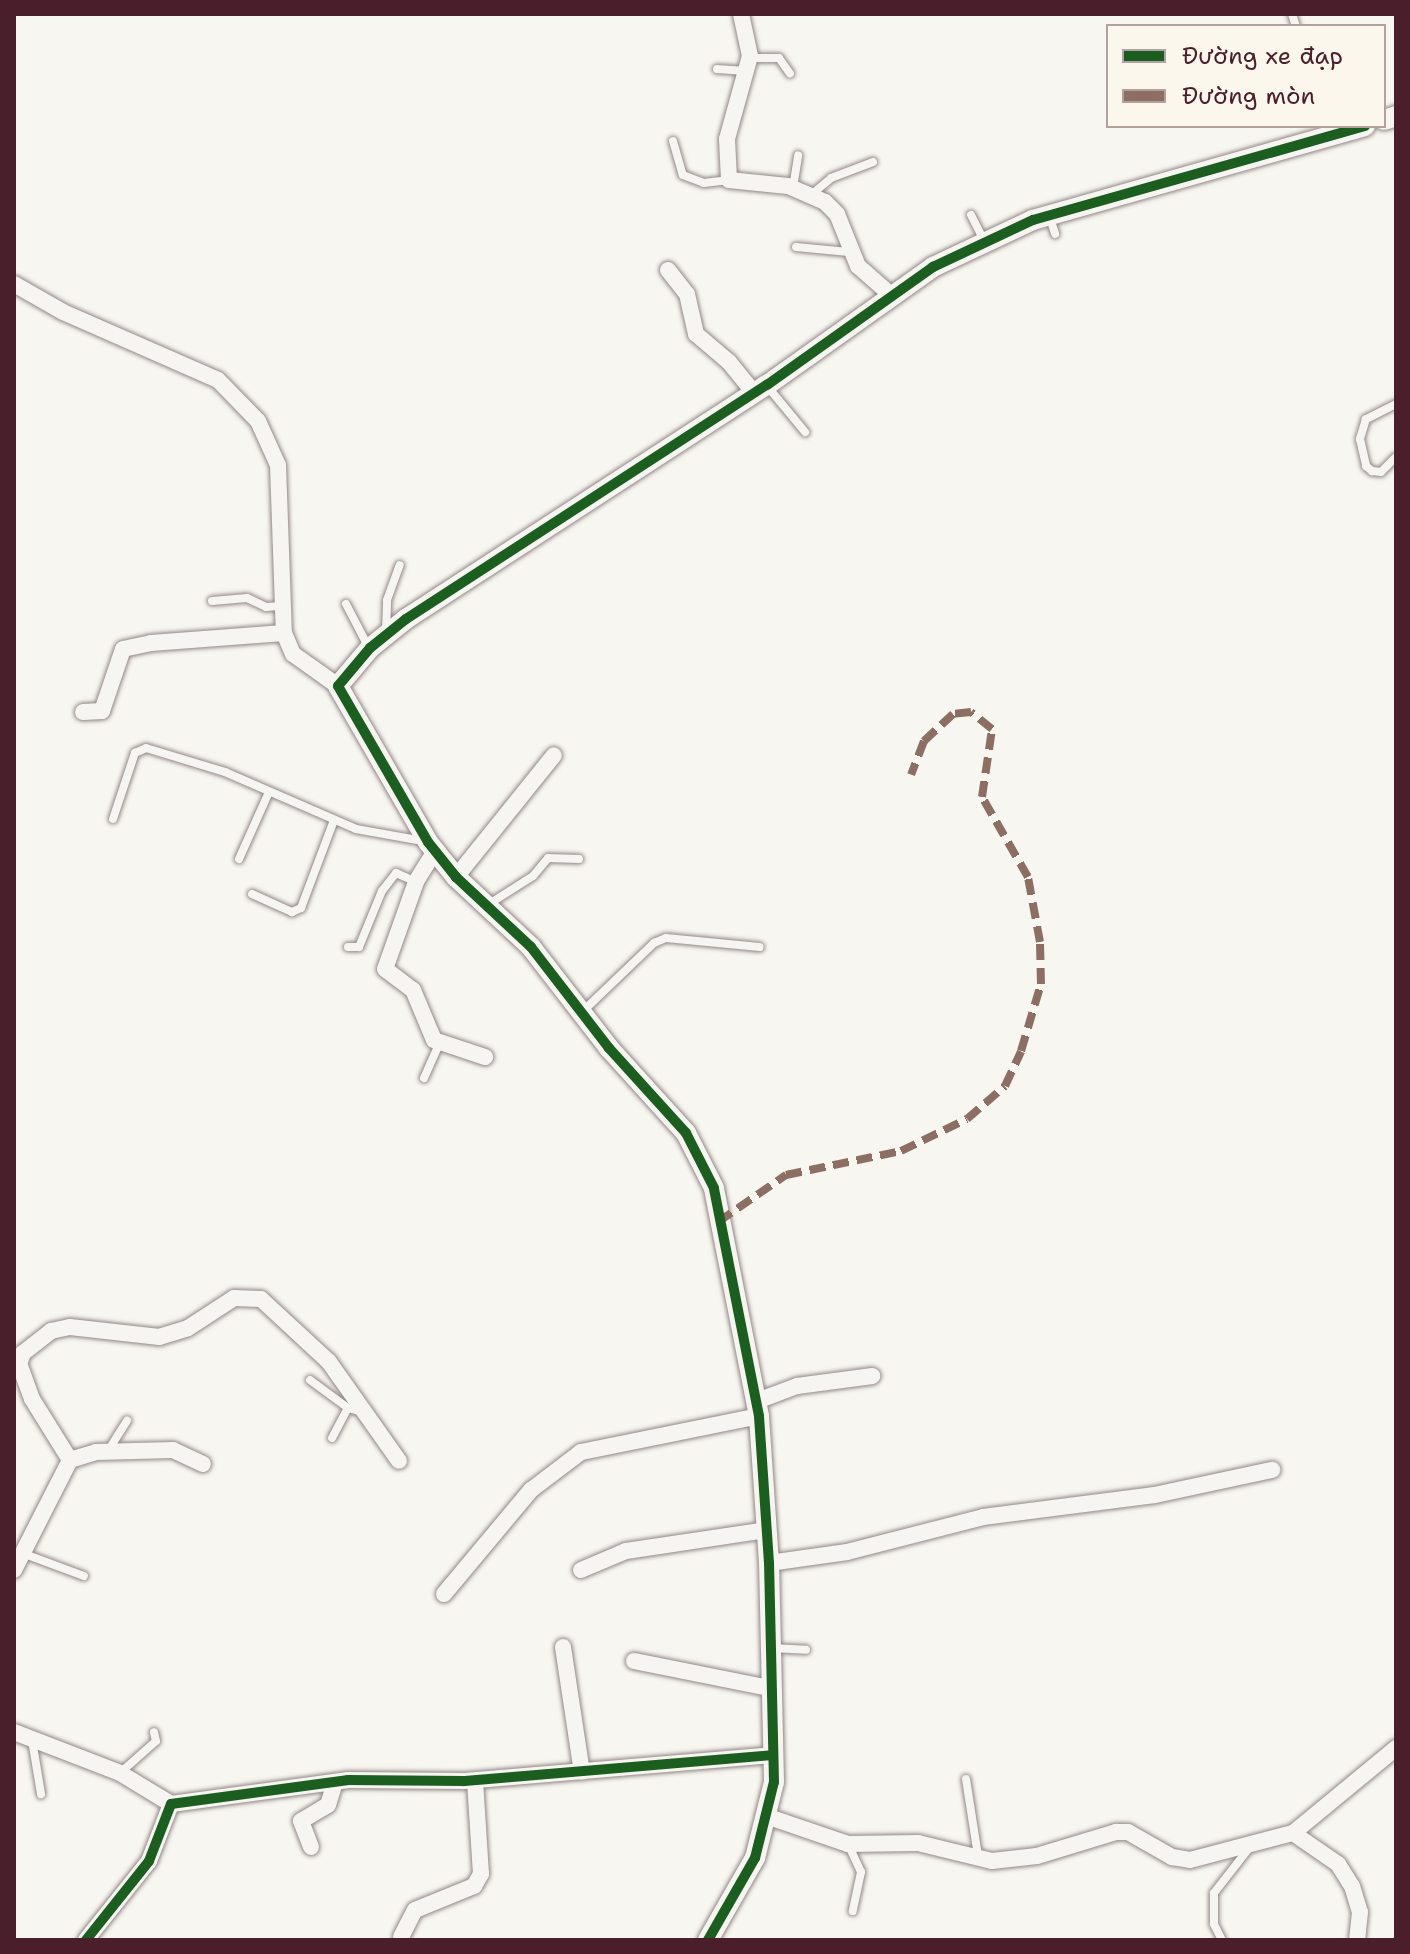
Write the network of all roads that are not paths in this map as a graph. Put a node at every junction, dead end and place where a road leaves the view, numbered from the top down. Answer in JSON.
{"nodes":[{"id":1,"x":741,"y":14,"type":"edge"},
{"id":2,"x":748,"y":65,"type":"junction"},
{"id":3,"x":717,"y":69,"type":"dead end"},
{"id":4,"x":790,"y":74,"type":"dead end"},
{"id":5,"x":1352,"y":128,"type":"edge"},
{"id":6,"x":1320,"y":133,"type":"edge"},
{"id":7,"x":673,"y":141,"type":"dead end"},
{"id":8,"x":798,"y":155,"type":"dead end"},
{"id":9,"x":873,"y":162,"type":"dead end"},
{"id":10,"x":729,"y":180,"type":"junction"},
{"id":11,"x":793,"y":188,"type":"junction"},
{"id":12,"x":811,"y":195,"type":"junction"},
{"id":13,"x":971,"y":215,"type":"dead end"},
{"id":14,"x":985,"y":242,"type":"junction"},
{"id":15,"x":796,"y":247,"type":"dead end"},
{"id":16,"x":849,"y":252,"type":"junction"},
{"id":17,"x":668,"y":270,"type":"dead end"},
{"id":18,"x":14,"y":284,"type":"edge"},
{"id":19,"x":891,"y":295,"type":"junction"},
{"id":20,"x":760,"y":389,"type":"junction"},
{"id":21,"x":1396,"y":404,"type":"edge"},
{"id":22,"x":805,"y":432,"type":"dead end"},
{"id":23,"x":1396,"y":457,"type":"edge"},
{"id":24,"x":400,"y":565,"type":"dead end"},
{"id":25,"x":212,"y":601,"type":"dead end"},
{"id":26,"x":346,"y":604,"type":"dead end"},
{"id":27,"x":283,"y":606,"type":"junction"},
{"id":28,"x":284,"y":633,"type":"junction"},
{"id":29,"x":387,"y":633,"type":"junction"},
{"id":30,"x":370,"y":648,"type":"junction"},
{"id":31,"x":338,"y":686,"type":"junction"},
{"id":32,"x":83,"y":712,"type":"dead end"},
{"id":33,"x":554,"y":755,"type":"dead end"},
{"id":34,"x":269,"y":792,"type":"junction"},
{"id":35,"x":113,"y":819,"type":"dead end"},
{"id":36,"x":334,"y":820,"type":"junction"},
{"id":37,"x":431,"y":846,"type":"junction"},
{"id":38,"x":239,"y":859,"type":"dead end"},
{"id":39,"x":579,"y":859,"type":"dead end"},
{"id":40,"x":456,"y":877,"type":"junction"},
{"id":41,"x":416,"y":882,"type":"junction"},
{"id":42,"x":252,"y":894,"type":"dead end"},
{"id":43,"x":488,"y":904,"type":"junction"},
{"id":44,"x":348,"y":947,"type":"dead end"},
{"id":45,"x":760,"y":947,"type":"dead end"},
{"id":46,"x":581,"y":1012,"type":"junction"},
{"id":47,"x":440,"y":1042,"type":"junction"},
{"id":48,"x":485,"y":1057,"type":"dead end"},
{"id":49,"x":424,"y":1078,"type":"dead end"},
{"id":50,"x":872,"y":1376,"type":"dead end"},
{"id":51,"x":310,"y":1380,"type":"dead end"},
{"id":52,"x":758,"y":1408,"type":"junction"},
{"id":53,"x":356,"y":1410,"type":"junction"},
{"id":54,"x":127,"y":1421,"type":"dead end"},
{"id":55,"x":332,"y":1438,"type":"dead end"},
{"id":56,"x":108,"y":1451,"type":"junction"},
{"id":57,"x":70,"y":1460,"type":"junction"},
{"id":58,"x":399,"y":1461,"type":"dead end"},
{"id":59,"x":203,"y":1464,"type":"dead end"},
{"id":60,"x":1272,"y":1470,"type":"dead end"},
{"id":61,"x":767,"y":1530,"type":"junction"},
{"id":62,"x":21,"y":1553,"type":"junction"},
{"id":63,"x":769,"y":1563,"type":"junction"},
{"id":64,"x":14,"y":1570,"type":"edge"},
{"id":65,"x":581,"y":1570,"type":"dead end"},
{"id":66,"x":84,"y":1576,"type":"dead end"},
{"id":67,"x":444,"y":1594,"type":"dead end"},
{"id":68,"x":563,"y":1647,"type":"dead end"},
{"id":69,"x":769,"y":1647,"type":"junction"},
{"id":70,"x":806,"y":1650,"type":"dead end"},
{"id":71,"x":634,"y":1661,"type":"dead end"},
{"id":72,"x":769,"y":1688,"type":"junction"},
{"id":73,"x":14,"y":1732,"type":"edge"},
{"id":74,"x":154,"y":1732,"type":"dead end"},
{"id":75,"x":32,"y":1739,"type":"junction"},
{"id":76,"x":1396,"y":1748,"type":"edge"},
{"id":77,"x":773,"y":1755,"type":"junction"},
{"id":78,"x":582,"y":1772,"type":"junction"},
{"id":79,"x":120,"y":1773,"type":"junction"},
{"id":80,"x":966,"y":1779,"type":"dead end"},
{"id":81,"x":475,"y":1781,"type":"junction"},
{"id":82,"x":335,"y":1782,"type":"junction"},
{"id":83,"x":41,"y":1794,"type":"dead end"},
{"id":84,"x":171,"y":1804,"type":"junction"},
{"id":85,"x":769,"y":1817,"type":"junction"},
{"id":86,"x":1293,"y":1833,"type":"junction"},
{"id":87,"x":1253,"y":1843,"type":"junction"},
{"id":88,"x":848,"y":1844,"type":"junction"},
{"id":89,"x":311,"y":1847,"type":"dead end"},
{"id":90,"x":978,"y":1857,"type":"junction"},
{"id":91,"x":853,"y":1911,"type":"dead end"},
{"id":92,"x":401,"y":1937,"type":"dead end"},
{"id":93,"x":86,"y":1940,"type":"edge"},
{"id":94,"x":708,"y":1940,"type":"edge"},
{"id":95,"x":1222,"y":1940,"type":"edge"},
{"id":96,"x":1357,"y":1940,"type":"edge"}],
"edges":[{"from":1,"to":2,"type":"street"},
{"from":2,"to":3,"type":"lane"},
{"from":2,"to":4,"type":"lane"},
{"from":2,"to":10,"type":"street"},
{"from":5,"to":6,"type":"street"},
{"from":6,"to":14,"type":"street"},
{"from":7,"to":10,"type":"lane"},
{"from":8,"to":11,"type":"lane"},
{"from":9,"to":12,"type":"lane"},
{"from":10,"to":11,"type":"street"},
{"from":11,"to":12,"type":"street"},
{"from":12,"to":16,"type":"street"},
{"from":13,"to":14,"type":"lane"},
{"from":14,"to":19,"type":"street"},
{"from":15,"to":16,"type":"lane"},
{"from":16,"to":19,"type":"street"},
{"from":17,"to":20,"type":"street"},
{"from":18,"to":27,"type":"street"},
{"from":19,"to":20,"type":"street"},
{"from":20,"to":22,"type":"lane"},
{"from":20,"to":29,"type":"street"},
{"from":21,"to":23,"type":"lane"},
{"from":24,"to":29,"type":"lane"},
{"from":25,"to":27,"type":"lane"},
{"from":26,"to":30,"type":"lane"},
{"from":27,"to":28,"type":"street"},
{"from":28,"to":31,"type":"street"},
{"from":28,"to":32,"type":"street"},
{"from":29,"to":30,"type":"street"},
{"from":30,"to":31,"type":"street"},
{"from":31,"to":37,"type":"street"},
{"from":33,"to":40,"type":"street"},
{"from":34,"to":35,"type":"lane"},
{"from":34,"to":36,"type":"lane"},
{"from":34,"to":38,"type":"lane"},
{"from":36,"to":37,"type":"lane"},
{"from":36,"to":42,"type":"lane"},
{"from":37,"to":40,"type":"street"},
{"from":37,"to":41,"type":"street"},
{"from":39,"to":43,"type":"lane"},
{"from":40,"to":43,"type":"street"},
{"from":41,"to":44,"type":"lane"},
{"from":41,"to":47,"type":"street"},
{"from":43,"to":46,"type":"street"},
{"from":45,"to":46,"type":"lane"},
{"from":46,"to":52,"type":"street"},
{"from":47,"to":48,"type":"street"},
{"from":47,"to":49,"type":"lane"},
{"from":50,"to":52,"type":"street"},
{"from":51,"to":53,"type":"lane"},
{"from":52,"to":61,"type":"street"},
{"from":52,"to":67,"type":"street"},
{"from":53,"to":55,"type":"lane"},
{"from":53,"to":57,"type":"street"},
{"from":53,"to":58,"type":"street"},
{"from":54,"to":56,"type":"lane"},
{"from":56,"to":57,"type":"street"},
{"from":56,"to":59,"type":"street"},
{"from":57,"to":62,"type":"street"},
{"from":60,"to":63,"type":"street"},
{"from":61,"to":63,"type":"street"},
{"from":61,"to":65,"type":"street"},
{"from":62,"to":64,"type":"street"},
{"from":62,"to":66,"type":"lane"},
{"from":63,"to":69,"type":"street"},
{"from":68,"to":78,"type":"street"},
{"from":69,"to":70,"type":"lane"},
{"from":69,"to":72,"type":"street"},
{"from":71,"to":72,"type":"street"},
{"from":72,"to":77,"type":"street"},
{"from":73,"to":75,"type":"street"},
{"from":74,"to":79,"type":"lane"},
{"from":75,"to":79,"type":"street"},
{"from":75,"to":83,"type":"lane"},
{"from":76,"to":86,"type":"street"},
{"from":77,"to":78,"type":"street"},
{"from":77,"to":85,"type":"street"},
{"from":78,"to":81,"type":"street"},
{"from":79,"to":84,"type":"street"},
{"from":80,"to":90,"type":"lane"},
{"from":81,"to":82,"type":"street"},
{"from":81,"to":92,"type":"street"},
{"from":82,"to":84,"type":"street"},
{"from":82,"to":89,"type":"street"},
{"from":84,"to":93,"type":"street"},
{"from":85,"to":88,"type":"street"},
{"from":85,"to":94,"type":"street"},
{"from":86,"to":87,"type":"street"},
{"from":86,"to":96,"type":"street"},
{"from":87,"to":90,"type":"street"},
{"from":87,"to":95,"type":"lane"},
{"from":88,"to":90,"type":"street"},
{"from":88,"to":91,"type":"lane"}]}
